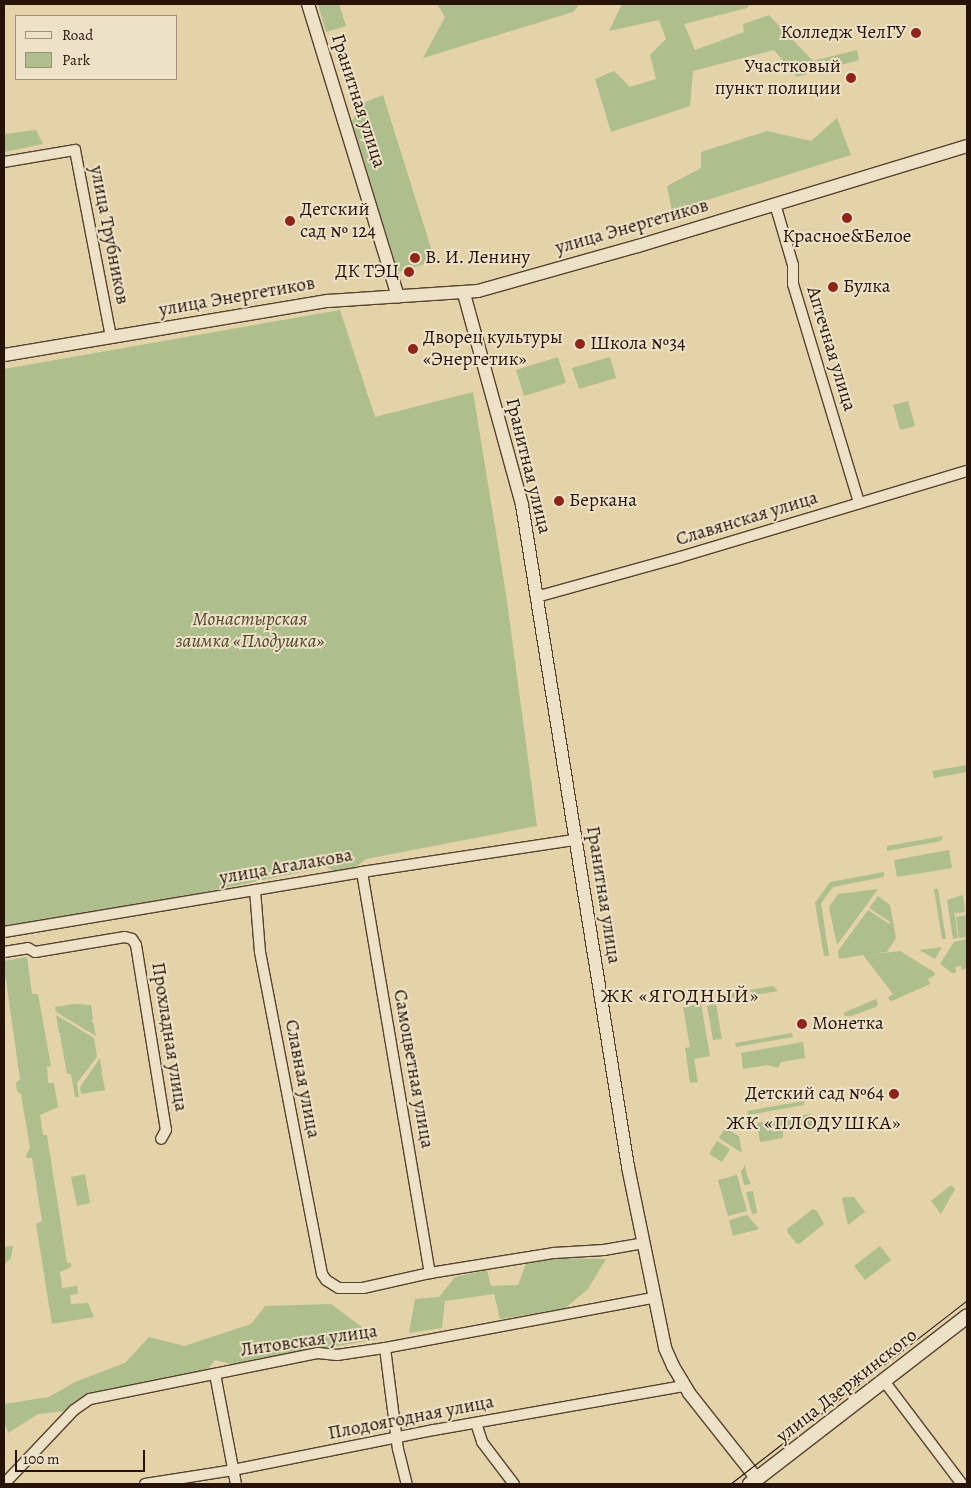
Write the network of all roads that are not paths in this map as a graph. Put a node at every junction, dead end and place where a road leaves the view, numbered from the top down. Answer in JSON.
{"nodes":[{"id":1,"x":308,"y":4,"type":"edge"},
{"id":2,"x":967,"y":146,"type":"edge"},
{"id":3,"x":4,"y":162,"type":"edge"},
{"id":4,"x":775,"y":204,"type":"junction"},
{"id":5,"x":464,"y":294,"type":"junction"},
{"id":6,"x":398,"y":296,"type":"junction"},
{"id":7,"x":112,"y":337,"type":"junction"},
{"id":8,"x":4,"y":356,"type":"edge"},
{"id":9,"x":967,"y":471,"type":"edge"},
{"id":10,"x":859,"y":503,"type":"junction"},
{"id":11,"x":536,"y":597,"type":"junction"},
{"id":12,"x":574,"y":840,"type":"junction"},
{"id":13,"x":362,"y":872,"type":"junction"},
{"id":14,"x":255,"y":890,"type":"junction"},
{"id":15,"x":4,"y":932,"type":"edge"},
{"id":16,"x":4,"y":952,"type":"edge"},
{"id":17,"x":161,"y":1139,"type":"dead end"},
{"id":18,"x":643,"y":1243,"type":"junction"},
{"id":19,"x":430,"y":1273,"type":"junction"},
{"id":20,"x":653,"y":1298,"type":"junction"},
{"id":21,"x":967,"y":1316,"type":"edge"},
{"id":22,"x":385,"y":1348,"type":"junction"},
{"id":23,"x":214,"y":1374,"type":"junction"},
{"id":24,"x":884,"y":1381,"type":"junction"},
{"id":25,"x":684,"y":1386,"type":"junction"},
{"id":26,"x":476,"y":1424,"type":"junction"},
{"id":27,"x":396,"y":1439,"type":"junction"},
{"id":28,"x":233,"y":1470,"type":"junction"},
{"id":29,"x":756,"y":1482,"type":"edge"},
{"id":30,"x":4,"y":1484,"type":"edge"},
{"id":31,"x":145,"y":1484,"type":"edge"},
{"id":32,"x":236,"y":1484,"type":"edge"},
{"id":33,"x":407,"y":1484,"type":"edge"},
{"id":34,"x":514,"y":1484,"type":"edge"},
{"id":35,"x":962,"y":1484,"type":"edge"}],
"edges":[{"from":1,"to":6,"type":"street","name":"Гранитная улица"},
{"from":2,"to":4,"type":"street","name":"улица Энергетиков"},
{"from":3,"to":7,"type":"street","name":"улица Трубников"},
{"from":4,"to":5,"type":"street","name":"улица Энергетиков"},
{"from":4,"to":10,"type":"street","name":"Аптечная улица"},
{"from":5,"to":6,"type":"street","name":"улица Энергетиков"},
{"from":5,"to":11,"type":"street","name":"Гранитная улица"},
{"from":6,"to":7,"type":"street","name":"улица Энергетиков"},
{"from":7,"to":8,"type":"street","name":"улица Энергетиков"},
{"from":9,"to":10,"type":"street","name":"Славянская улица"},
{"from":10,"to":11,"type":"street","name":"Славянская улица"},
{"from":11,"to":12,"type":"street","name":"Гранитная улица"},
{"from":12,"to":13,"type":"street","name":"улица Агалакова"},
{"from":12,"to":18,"type":"street","name":"Гранитная улица"},
{"from":13,"to":14,"type":"street","name":"улица Агалакова"},
{"from":13,"to":19,"type":"street","name":"Самоцветная улица"},
{"from":14,"to":15,"type":"street","name":"улица Агалакова"},
{"from":14,"to":19,"type":"street","name":"Славная улица"},
{"from":16,"to":17,"type":"street","name":"Прохладная улица"},
{"from":18,"to":19,"type":"street"},
{"from":18,"to":20,"type":"street","name":"Гранитная улица"},
{"from":20,"to":22,"type":"street","name":"Литовская улица"},
{"from":20,"to":25,"type":"street","name":"Гранитная улица"},
{"from":21,"to":24,"type":"main road","name":"улица Дзержинского"},
{"from":22,"to":23,"type":"street","name":"Литовская улица"},
{"from":22,"to":27,"type":"street"},
{"from":23,"to":28,"type":"street"},
{"from":23,"to":30,"type":"street","name":"Литовская улица"},
{"from":24,"to":29,"type":"main road","name":"улица Дзержинского"},
{"from":24,"to":35,"type":"street"},
{"from":25,"to":26,"type":"street","name":"Плодоягодная улица"},
{"from":25,"to":29,"type":"street","name":"Гранитная улица"},
{"from":26,"to":27,"type":"street","name":"Плодоягодная улица"},
{"from":26,"to":34,"type":"street"},
{"from":27,"to":28,"type":"street","name":"Плодоягодная улица"},
{"from":27,"to":33,"type":"street"},
{"from":28,"to":31,"type":"street","name":"Плодоягодная улица"},
{"from":28,"to":32,"type":"street"}]}
